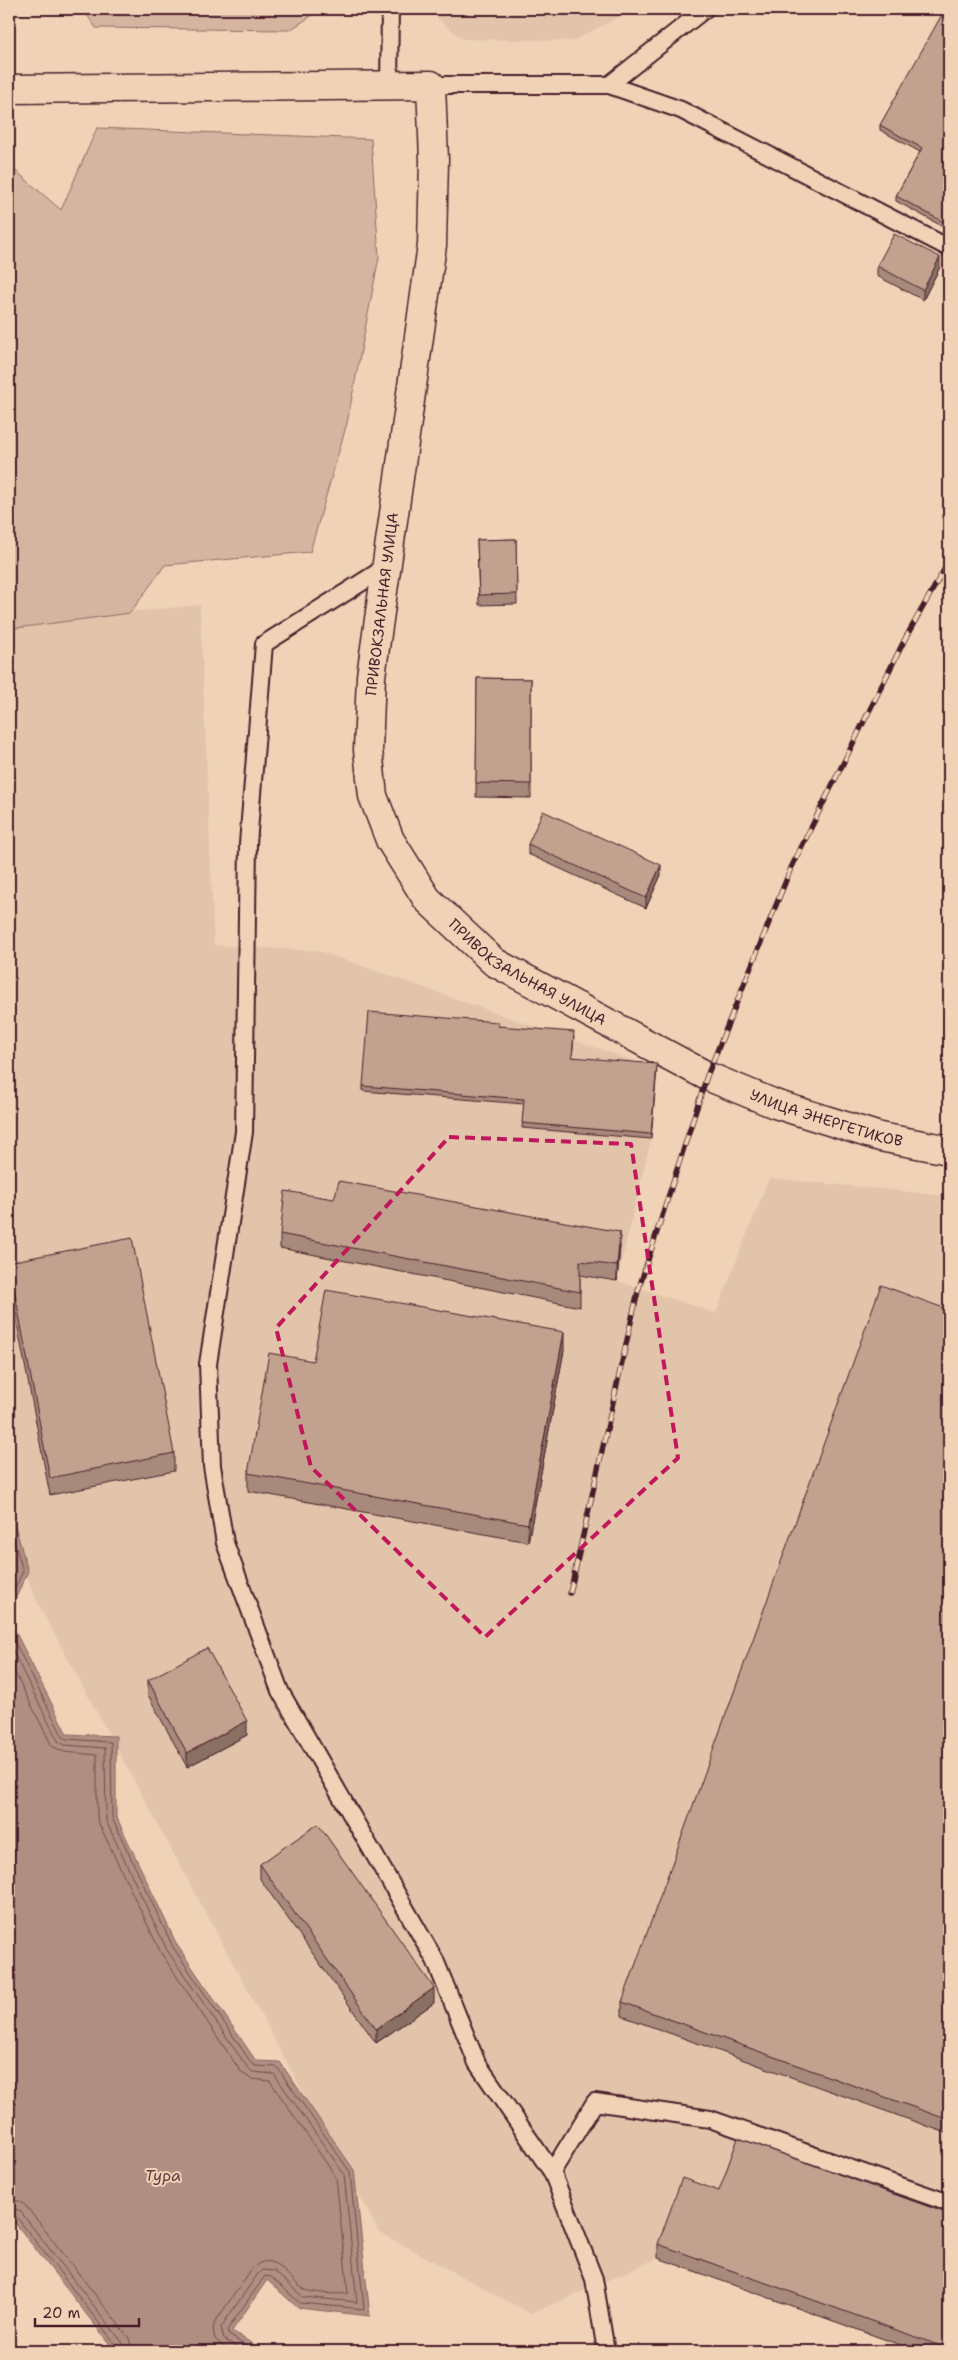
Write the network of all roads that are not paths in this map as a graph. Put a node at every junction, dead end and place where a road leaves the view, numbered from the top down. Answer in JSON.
{"nodes":[{"id":1,"x":390,"y":9,"type":"edge"},
{"id":2,"x":705,"y":9,"type":"edge"},
{"id":3,"x":431,"y":85,"type":"junction"},
{"id":4,"x":609,"y":85,"type":"junction"},
{"id":5,"x":390,"y":86,"type":"junction"},
{"id":6,"x":9,"y":89,"type":"edge"},
{"id":7,"x":949,"y":248,"type":"edge"},
{"id":8,"x":386,"y":567,"type":"junction"},
{"id":9,"x":707,"y":1076,"type":"joint"},
{"id":10,"x":949,"y":1150,"type":"edge"},
{"id":11,"x":552,"y":2172,"type":"junction"},
{"id":12,"x":949,"y":2203,"type":"edge"},
{"id":13,"x":606,"y":2351,"type":"edge"}],
"edges":[{"from":1,"to":5,"type":"lane"},
{"from":2,"to":4,"type":"lane"},
{"from":3,"to":4,"type":"lane"},
{"from":3,"to":5,"type":"street"},
{"from":3,"to":8,"type":"street","name":"ПРИВОКЗАЛЬНАЯ УЛИЦА"},
{"from":4,"to":7,"type":"lane"},
{"from":5,"to":6,"type":"street"},
{"from":8,"to":9,"type":"street","name":"ПРИВОКЗАЛЬНАЯ УЛИЦА"},
{"from":8,"to":11,"type":"lane"},
{"from":9,"to":10,"type":"street","name":"УЛИЦА ЭНЕРГЕТИКОВ"},
{"from":11,"to":12,"type":"lane"},
{"from":11,"to":13,"type":"lane"}]}
